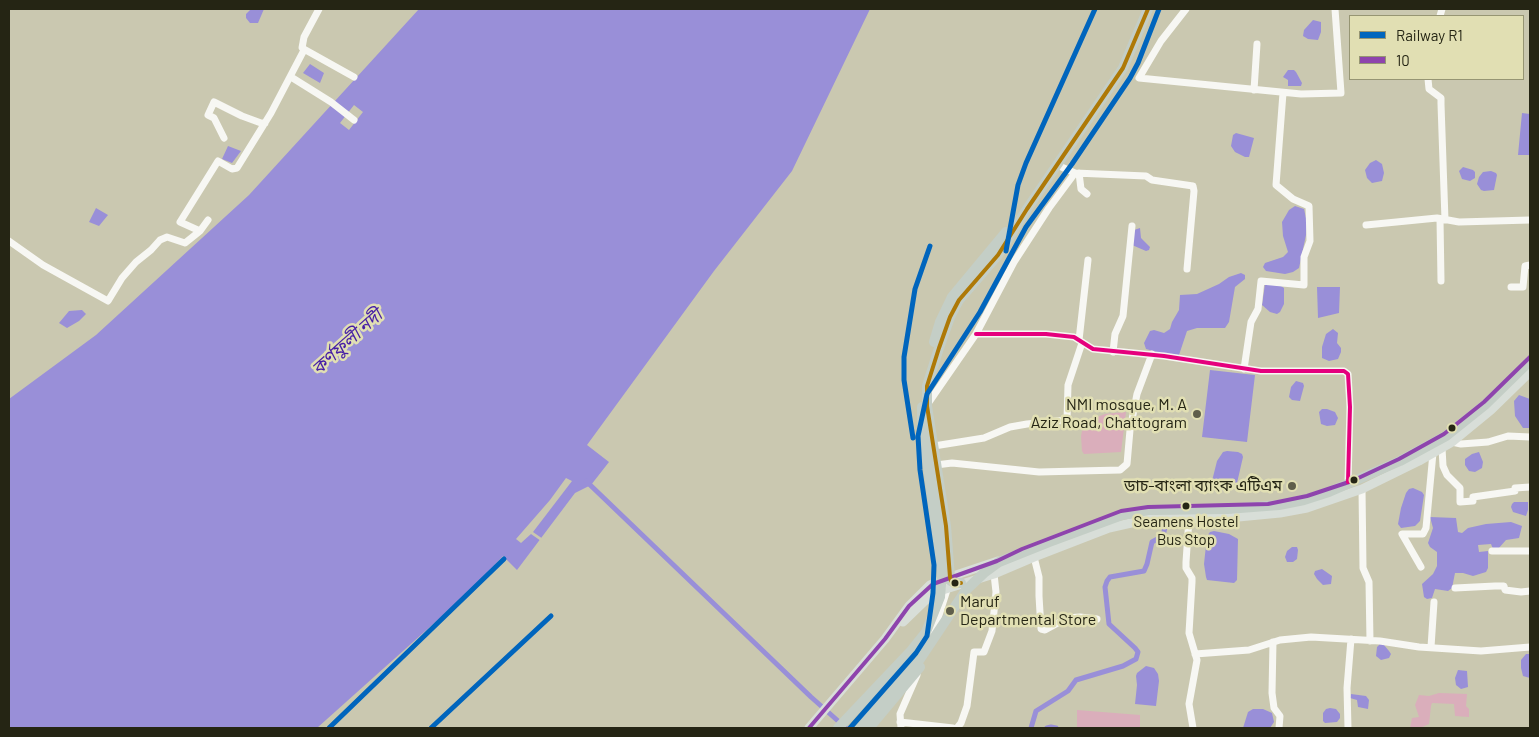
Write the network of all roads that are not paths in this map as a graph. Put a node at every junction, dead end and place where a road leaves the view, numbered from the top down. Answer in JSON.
{"nodes":[{"id":1,"x":319,"y":9,"type":"edge"},
{"id":2,"x":1148,"y":9,"type":"edge"},
{"id":3,"x":1186,"y":9,"type":"edge"},
{"id":4,"x":1335,"y":9,"type":"edge"},
{"id":5,"x":1257,"y":44,"type":"dead end"},
{"id":6,"x":304,"y":50,"type":"junction"},
{"id":7,"x":291,"y":77,"type":"junction"},
{"id":8,"x":354,"y":77,"type":"dead end"},
{"id":9,"x":1428,"y":80,"type":"edge"},
{"id":10,"x":1254,"y":90,"type":"junction"},
{"id":11,"x":1283,"y":93,"type":"junction"},
{"id":12,"x":354,"y":120,"type":"dead end"},
{"id":13,"x":265,"y":123,"type":"junction"},
{"id":14,"x":224,"y":138,"type":"dead end"},
{"id":15,"x":1057,"y":165,"type":"junction"},
{"id":16,"x":1077,"y":173,"type":"junction"},
{"id":17,"x":1087,"y":194,"type":"dead end"},
{"id":18,"x":1027,"y":209,"type":"junction"},
{"id":19,"x":1442,"y":219,"type":"junction"},
{"id":20,"x":208,"y":220,"type":"dead end"},
{"id":21,"x":1530,"y":220,"type":"edge"},
{"id":22,"x":1366,"y":225,"type":"dead end"},
{"id":23,"x":1132,"y":226,"type":"dead end"},
{"id":24,"x":200,"y":231,"type":"junction"},
{"id":25,"x":9,"y":241,"type":"edge"},
{"id":26,"x":1088,"y":260,"type":"dead end"},
{"id":27,"x":1530,"y":265,"type":"edge"},
{"id":28,"x":1187,"y":269,"type":"dead end"},
{"id":29,"x":1441,"y":282,"type":"dead end"},
{"id":30,"x":1511,"y":287,"type":"dead end"},
{"id":31,"x":976,"y":334,"type":"junction"},
{"id":32,"x":1080,"y":341,"type":"junction"},
{"id":33,"x":1113,"y":352,"type":"junction"},
{"id":34,"x":1152,"y":354,"type":"junction"},
{"id":35,"x":1530,"y":359,"type":"edge"},
{"id":36,"x":1530,"y":368,"type":"edge"},
{"id":37,"x":1244,"y":369,"type":"junction"},
{"id":38,"x":1530,"y":372,"type":"edge"},
{"id":39,"x":927,"y":406,"type":"junction"},
{"id":40,"x":1530,"y":437,"type":"edge"},
{"id":41,"x":1452,"y":442,"type":"junction"},
{"id":42,"x":934,"y":446,"type":"junction"},
{"id":43,"x":1442,"y":448,"type":"junction"},
{"id":44,"x":1433,"y":453,"type":"junction"},
{"id":45,"x":936,"y":465,"type":"junction"},
{"id":46,"x":1348,"y":482,"type":"junction"},
{"id":47,"x":1530,"y":487,"type":"edge"},
{"id":48,"x":1362,"y":489,"type":"junction"},
{"id":49,"x":1189,"y":518,"type":"junction"},
{"id":50,"x":1492,"y":551,"type":"dead end"},
{"id":51,"x":1530,"y":551,"type":"edge"},
{"id":52,"x":1034,"y":557,"type":"junction"},
{"id":53,"x":1421,"y":567,"type":"dead end"},
{"id":54,"x":989,"y":574,"type":"junction"},
{"id":55,"x":949,"y":582,"type":"junction"},
{"id":56,"x":961,"y":584,"type":"joint"},
{"id":57,"x":1455,"y":588,"type":"dead end"},
{"id":58,"x":1530,"y":591,"type":"edge"},
{"id":59,"x":1434,"y":602,"type":"dead end"},
{"id":60,"x":1098,"y":619,"type":"dead end"},
{"id":61,"x":1351,"y":639,"type":"junction"},
{"id":62,"x":1370,"y":641,"type":"junction"},
{"id":63,"x":1273,"y":642,"type":"junction"},
{"id":64,"x":1431,"y":647,"type":"junction"},
{"id":65,"x":1530,"y":647,"type":"edge"},
{"id":66,"x":1195,"y":654,"type":"junction"},
{"id":67,"x":901,"y":725,"type":"edge"},
{"id":68,"x":811,"y":726,"type":"edge"},
{"id":69,"x":838,"y":728,"type":"edge"},
{"id":70,"x":860,"y":728,"type":"edge"},
{"id":71,"x":869,"y":728,"type":"edge"},
{"id":72,"x":940,"y":728,"type":"edge"},
{"id":73,"x":955,"y":728,"type":"edge"},
{"id":74,"x":1193,"y":728,"type":"edge"},
{"id":75,"x":1279,"y":728,"type":"edge"},
{"id":76,"x":1348,"y":728,"type":"edge"}],
"edges":[{"from":1,"to":6,"type":"street"},
{"from":2,"to":15,"type":"highway"},
{"from":3,"to":10,"type":"street"},
{"from":4,"to":11,"type":"street"},
{"from":5,"to":10,"type":"street"},
{"from":6,"to":7,"type":"street"},
{"from":6,"to":8,"type":"street"},
{"from":7,"to":12,"type":"street"},
{"from":7,"to":13,"type":"street"},
{"from":9,"to":19,"type":"street"},
{"from":10,"to":11,"type":"street"},
{"from":11,"to":37,"type":"street"},
{"from":13,"to":14,"type":"street"},
{"from":13,"to":24,"type":"street"},
{"from":15,"to":16,"type":"street"},
{"from":15,"to":18,"type":"highway"},
{"from":16,"to":17,"type":"street"},
{"from":16,"to":28,"type":"street"},
{"from":16,"to":31,"type":"street"},
{"from":18,"to":39,"type":"highway"},
{"from":18,"to":69,"type":"highway"},
{"from":19,"to":21,"type":"street"},
{"from":19,"to":22,"type":"street"},
{"from":19,"to":29,"type":"street"},
{"from":20,"to":24,"type":"street"},
{"from":23,"to":33,"type":"street"},
{"from":24,"to":25,"type":"street"},
{"from":26,"to":32,"type":"street"},
{"from":27,"to":30,"type":"street"},
{"from":31,"to":32,"type":"street"},
{"from":31,"to":39,"type":"street"},
{"from":32,"to":33,"type":"street"},
{"from":32,"to":42,"type":"street"},
{"from":33,"to":34,"type":"street"},
{"from":34,"to":37,"type":"street"},
{"from":34,"to":45,"type":"street"},
{"from":35,"to":46,"type":"main road"},
{"from":35,"to":54,"type":"highway"},
{"from":36,"to":71,"type":"highway"},
{"from":37,"to":46,"type":"street"},
{"from":38,"to":41,"type":"main road"},
{"from":39,"to":42,"type":"highway"},
{"from":40,"to":41,"type":"street"},
{"from":41,"to":43,"type":"main road"},
{"from":42,"to":45,"type":"highway"},
{"from":43,"to":44,"type":"main road"},
{"from":43,"to":47,"type":"street"},
{"from":44,"to":48,"type":"main road"},
{"from":44,"to":53,"type":"street"},
{"from":45,"to":55,"type":"highway"},
{"from":46,"to":55,"type":"main road"},
{"from":48,"to":49,"type":"main road"},
{"from":48,"to":62,"type":"street"},
{"from":49,"to":52,"type":"main road"},
{"from":49,"to":66,"type":"street"},
{"from":50,"to":51,"type":"street"},
{"from":52,"to":54,"type":"main road"},
{"from":52,"to":60,"type":"street"},
{"from":54,"to":56,"type":"main road"},
{"from":54,"to":70,"type":"highway"},
{"from":54,"to":73,"type":"street"},
{"from":55,"to":56,"type":"highway"},
{"from":55,"to":67,"type":"street"},
{"from":55,"to":68,"type":"main road"},
{"from":57,"to":58,"type":"street"},
{"from":59,"to":64,"type":"street"},
{"from":61,"to":62,"type":"street"},
{"from":61,"to":63,"type":"street"},
{"from":61,"to":76,"type":"street"},
{"from":62,"to":64,"type":"street"},
{"from":63,"to":66,"type":"street"},
{"from":63,"to":75,"type":"street"},
{"from":64,"to":65,"type":"street"},
{"from":66,"to":74,"type":"street"},
{"from":67,"to":72,"type":"street"},
{"from":72,"to":73,"type":"street"}]}
